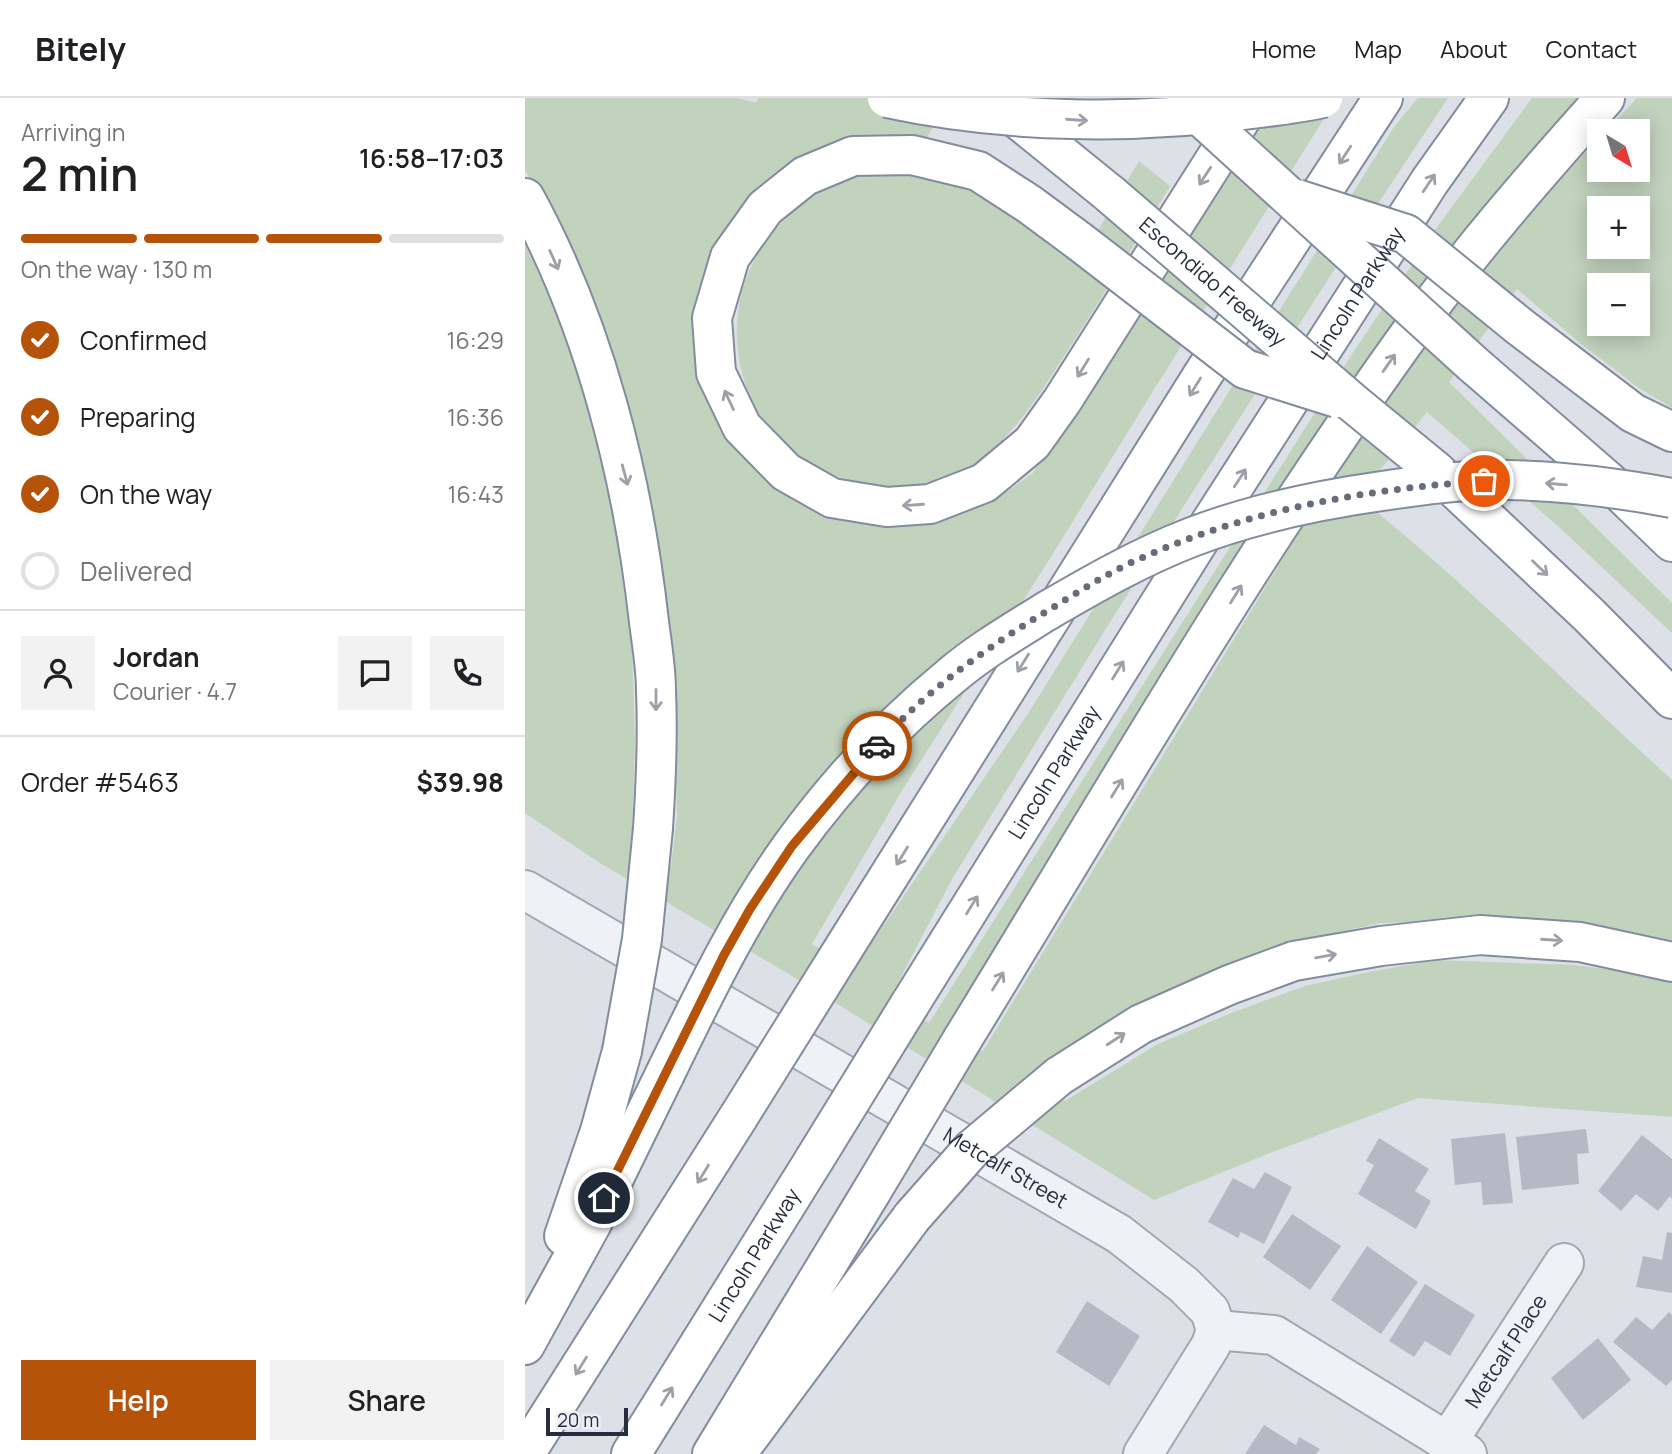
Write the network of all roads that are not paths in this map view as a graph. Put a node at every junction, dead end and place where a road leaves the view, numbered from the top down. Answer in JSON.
{"nodes":[{"id":1,"x":887,"y":98,"type":"edge"},
{"id":2,"x":992,"y":98,"type":"edge"},
{"id":3,"x":1180,"y":98,"type":"edge"},
{"id":4,"x":1255,"y":98,"type":"edge"},
{"id":5,"x":1323,"y":98,"type":"edge"},
{"id":6,"x":1383,"y":98,"type":"edge"},
{"id":7,"x":1489,"y":98,"type":"edge"},
{"id":8,"x":1605,"y":98,"type":"edge"},
{"id":9,"x":1286,"y":195,"type":"junction"},
{"id":10,"x":525,"y":198,"type":"edge"},
{"id":11,"x":1353,"y":403,"type":"junction"},
{"id":12,"x":1672,"y":432,"type":"edge"},
{"id":13,"x":1672,"y":498,"type":"edge"},
{"id":14,"x":1672,"y":542,"type":"edge"},
{"id":15,"x":1672,"y":699,"type":"edge"},
{"id":16,"x":525,"y":890,"type":"edge"},
{"id":17,"x":1672,"y":962,"type":"edge"},
{"id":18,"x":1564,"y":1263,"type":"dead end"},
{"id":19,"x":532,"y":1330,"type":"edge"},
{"id":20,"x":1216,"y":1330,"type":"junction"},
{"id":21,"x":1458,"y":1448,"type":"edge"},
{"id":22,"x":525,"y":1454,"type":"edge"},
{"id":23,"x":631,"y":1454,"type":"edge"},
{"id":24,"x":712,"y":1454,"type":"edge"},
{"id":25,"x":736,"y":1454,"type":"edge"},
{"id":26,"x":1143,"y":1454,"type":"edge"}],
"edges":[{"from":1,"to":5,"type":"highway","one_way":true,"bridge":true},
{"from":2,"to":11,"type":"highway","name":"Escondido Freeway","bridge":true},
{"from":3,"to":9,"type":"highway","bridge":true},
{"from":4,"to":11,"type":"highway","one_way":true,"bridge":true},
{"from":6,"to":22,"type":"highway","one_way":true,"bridge":true},
{"from":23,"to":7,"type":"highway","name":"Lincoln Parkway","one_way":true,"bridge":true},
{"from":24,"to":8,"type":"highway","one_way":true,"bridge":true},
{"from":9,"to":12,"type":"highway","bridge":true},
{"from":9,"to":14,"type":"highway","bridge":true},
{"from":10,"to":19,"type":"highway","one_way":true,"bridge":true},
{"from":11,"to":15,"type":"highway","name":"Escondido Freeway","one_way":true,"bridge":true},
{"from":13,"to":19,"type":"highway","one_way":true,"bridge":true},
{"from":16,"to":20,"type":"street","name":"Metcalf Street"},
{"from":25,"to":17,"type":"highway","one_way":true,"bridge":true},
{"from":18,"to":21,"type":"street","name":"Metcalf Place"},
{"from":20,"to":21,"type":"street"},
{"from":20,"to":26,"type":"street"}]}
